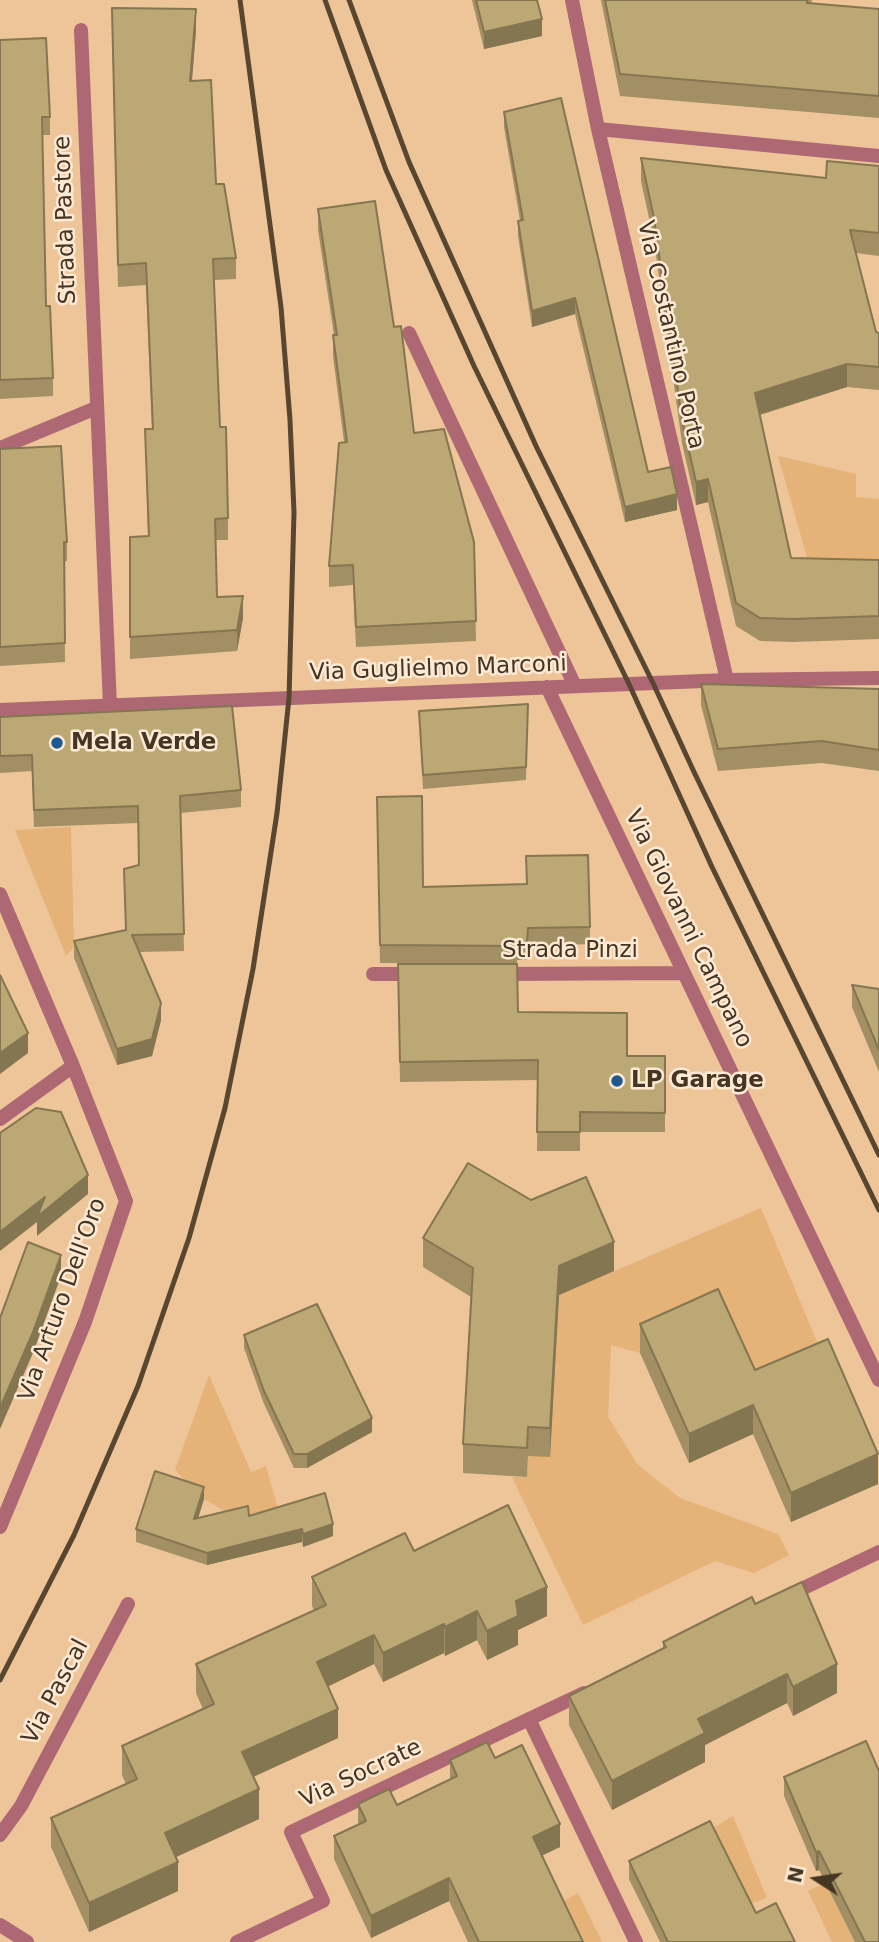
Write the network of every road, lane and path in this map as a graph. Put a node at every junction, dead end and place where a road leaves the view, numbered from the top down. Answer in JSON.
{"nodes":[{"id":1,"x":572,"y":0,"type":"edge"},
{"id":2,"x":81,"y":30,"type":"dead end"},
{"id":3,"x":598,"y":129,"type":"junction"},
{"id":4,"x":879,"y":156,"type":"edge"},
{"id":5,"x":410,"y":333,"type":"dead end"},
{"id":6,"x":96,"y":408,"type":"junction"},
{"id":7,"x":0,"y":448,"type":"edge"},
{"id":8,"x":879,"y":678,"type":"edge"},
{"id":9,"x":727,"y":680,"type":"junction"},
{"id":10,"x":575,"y":686,"type":"junction"},
{"id":11,"x":547,"y":687,"type":"junction"},
{"id":12,"x":110,"y":705,"type":"junction"},
{"id":13,"x":0,"y":710,"type":"edge"},
{"id":14,"x":0,"y":894,"type":"edge"},
{"id":15,"x":373,"y":974,"type":"dead end"},
{"id":16,"x":429,"y":974,"type":"edge"},
{"id":17,"x":485,"y":974,"type":"edge"},
{"id":18,"x":684,"y":974,"type":"junction"},
{"id":19,"x":73,"y":1066,"type":"junction"},
{"id":20,"x":0,"y":1119,"type":"edge"},
{"id":21,"x":879,"y":1380,"type":"edge"},
{"id":22,"x":0,"y":1527,"type":"edge"},
{"id":23,"x":879,"y":1552,"type":"edge"},
{"id":24,"x":779,"y":1600,"type":"edge"},
{"id":25,"x":128,"y":1604,"type":"dead end"},
{"id":26,"x":592,"y":1689,"type":"edge"},
{"id":27,"x":529,"y":1719,"type":"junction"},
{"id":28,"x":0,"y":1835,"type":"edge"},
{"id":29,"x":0,"y":1925,"type":"edge"},
{"id":30,"x":27,"y":1942,"type":"edge"},
{"id":31,"x":237,"y":1942,"type":"edge"},
{"id":32,"x":636,"y":1942,"type":"edge"}],
"edges":[{"from":1,"to":3,"type":"street","name":"Via Costantino Porta"},
{"from":2,"to":6,"type":"street","name":"Strada Pastore"},
{"from":3,"to":4,"type":"street"},
{"from":3,"to":9,"type":"street","name":"Via Costantino Porta"},
{"from":5,"to":10,"type":"street"},
{"from":6,"to":7,"type":"street"},
{"from":6,"to":12,"type":"street","name":"Strada Pastore"},
{"from":8,"to":9,"type":"street","name":"Via Guglielmo Marconi"},
{"from":9,"to":10,"type":"street","name":"Via Guglielmo Marconi"},
{"from":10,"to":11,"type":"street","name":"Via Guglielmo Marconi"},
{"from":11,"to":12,"type":"street","name":"Via Guglielmo Marconi"},
{"from":11,"to":18,"type":"street","name":"Via Giovanni Campano"},
{"from":12,"to":13,"type":"street","name":"Via Guglielmo Marconi"},
{"from":14,"to":19,"type":"street","name":"Via Arturo Dell'Oro"},
{"from":15,"to":16,"type":"street"},
{"from":17,"to":18,"type":"street","name":"Strada Pinzi"},
{"from":18,"to":21,"type":"street","name":"Via Giovanni Campano"},
{"from":19,"to":20,"type":"street"},
{"from":19,"to":22,"type":"street","name":"Via Arturo Dell'Oro"},
{"from":23,"to":24,"type":"street"},
{"from":25,"to":28,"type":"street","name":"Via Pascal"},
{"from":26,"to":27,"type":"street","name":"Via Socrate"},
{"from":27,"to":31,"type":"street","name":"Via Socrate"},
{"from":27,"to":32,"type":"street"},
{"from":29,"to":30,"type":"street"}]}
